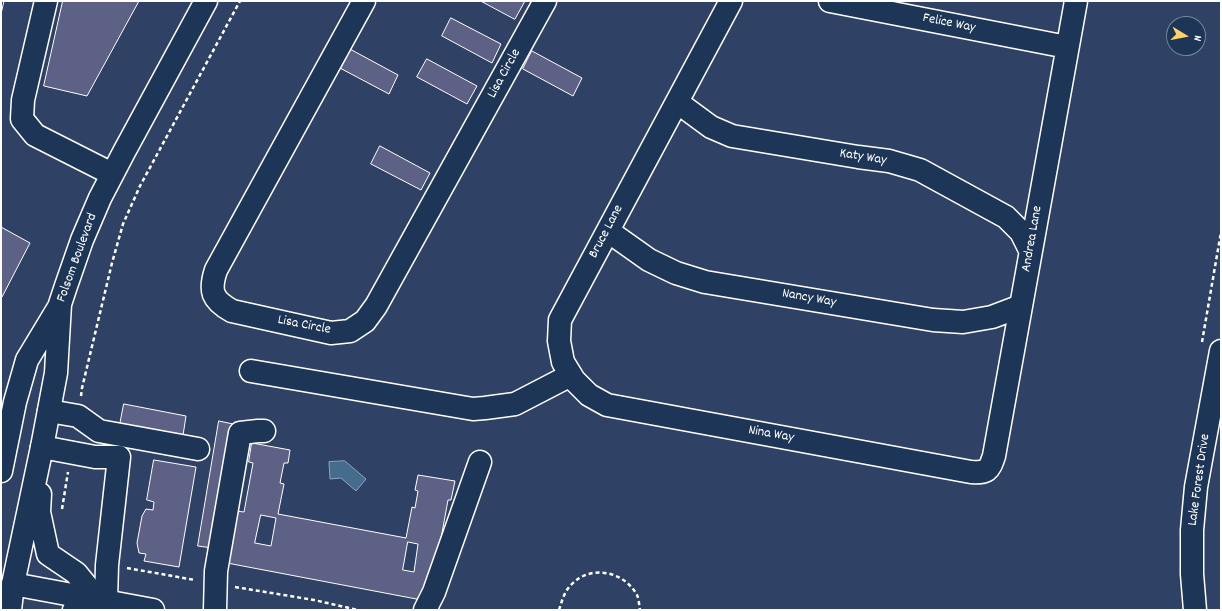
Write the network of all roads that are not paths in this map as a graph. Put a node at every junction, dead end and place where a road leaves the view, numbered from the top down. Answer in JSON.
{"nodes":[{"id":1,"x":46,"y":1,"type":"edge"},
{"id":2,"x":206,"y":1,"type":"edge"},
{"id":3,"x":364,"y":1,"type":"edge"},
{"id":4,"x":545,"y":1,"type":"edge"},
{"id":5,"x":731,"y":1,"type":"edge"},
{"id":6,"x":830,"y":1,"type":"edge"},
{"id":7,"x":1076,"y":1,"type":"edge"},
{"id":8,"x":1067,"y":46,"type":"junction"},
{"id":9,"x":677,"y":102,"type":"junction"},
{"id":10,"x":112,"y":174,"type":"junction"},
{"id":11,"x":608,"y":231,"type":"junction"},
{"id":12,"x":1030,"y":250,"type":"junction"},
{"id":13,"x":60,"y":304,"type":"junction"},
{"id":14,"x":1021,"y":306,"type":"junction"},
{"id":15,"x":1221,"y":351,"type":"edge"},
{"id":16,"x":251,"y":371,"type":"dead end"},
{"id":17,"x":571,"y":375,"type":"junction"},
{"id":18,"x":49,"y":411,"type":"junction"},
{"id":19,"x":6,"y":431,"type":"edge"},
{"id":20,"x":99,"y":431,"type":"junction"},
{"id":21,"x":264,"y":432,"type":"dead end"},
{"id":22,"x":42,"y":447,"type":"junction"},
{"id":23,"x":198,"y":449,"type":"dead end"},
{"id":24,"x":95,"y":457,"type":"junction"},
{"id":25,"x":480,"y":462,"type":"dead end"},
{"id":26,"x":1,"y":471,"type":"edge"},
{"id":27,"x":982,"y":473,"type":"joint"},
{"id":28,"x":7,"y":583,"type":"edge"},
{"id":29,"x":102,"y":601,"type":"junction"},
{"id":30,"x":10,"y":610,"type":"edge"},
{"id":31,"x":74,"y":610,"type":"edge"},
{"id":32,"x":153,"y":610,"type":"edge"},
{"id":33,"x":215,"y":610,"type":"edge"},
{"id":34,"x":425,"y":610,"type":"edge"},
{"id":35,"x":1195,"y":610,"type":"edge"}],
"edges":[{"from":1,"to":10,"type":"street"},
{"from":2,"to":10,"type":"street","name":"Folsom Boulevard"},
{"from":3,"to":4,"type":"street","name":"Lisa Circle"},
{"from":5,"to":9,"type":"street","name":"Bruce Lane"},
{"from":6,"to":8,"type":"street","name":"Felice Way"},
{"from":7,"to":8,"type":"street","name":"Andrea Lane"},
{"from":8,"to":12,"type":"street","name":"Andrea Lane"},
{"from":9,"to":11,"type":"street","name":"Bruce Lane"},
{"from":9,"to":12,"type":"street","name":"Katy Way"},
{"from":10,"to":13,"type":"street","name":"Folsom Boulevard"},
{"from":11,"to":14,"type":"street","name":"Nancy Way"},
{"from":11,"to":17,"type":"street","name":"Bruce Lane"},
{"from":12,"to":14,"type":"street","name":"Andrea Lane"},
{"from":13,"to":18,"type":"street","name":"Folsom Boulevard"},
{"from":13,"to":19,"type":"street"},
{"from":14,"to":27,"type":"street","name":"Andrea Lane"},
{"from":15,"to":35,"type":"street","name":"Lake Forest Drive"},
{"from":16,"to":17,"type":"street"},
{"from":17,"to":27,"type":"street","name":"Nina Way"},
{"from":18,"to":20,"type":"street"},
{"from":18,"to":22,"type":"street","name":"Folsom Boulevard"},
{"from":19,"to":26,"type":"street"},
{"from":20,"to":23,"type":"street"},
{"from":20,"to":24,"type":"street"},
{"from":21,"to":33,"type":"street"},
{"from":22,"to":24,"type":"street"},
{"from":22,"to":28,"type":"street","name":"Folsom Boulevard"},
{"from":22,"to":29,"type":"street"},
{"from":24,"to":29,"type":"street"},
{"from":25,"to":34,"type":"street"},
{"from":28,"to":29,"type":"street"},
{"from":28,"to":30,"type":"street","name":"Folsom Boulevard"},
{"from":29,"to":31,"type":"street"},
{"from":29,"to":32,"type":"street"}]}
